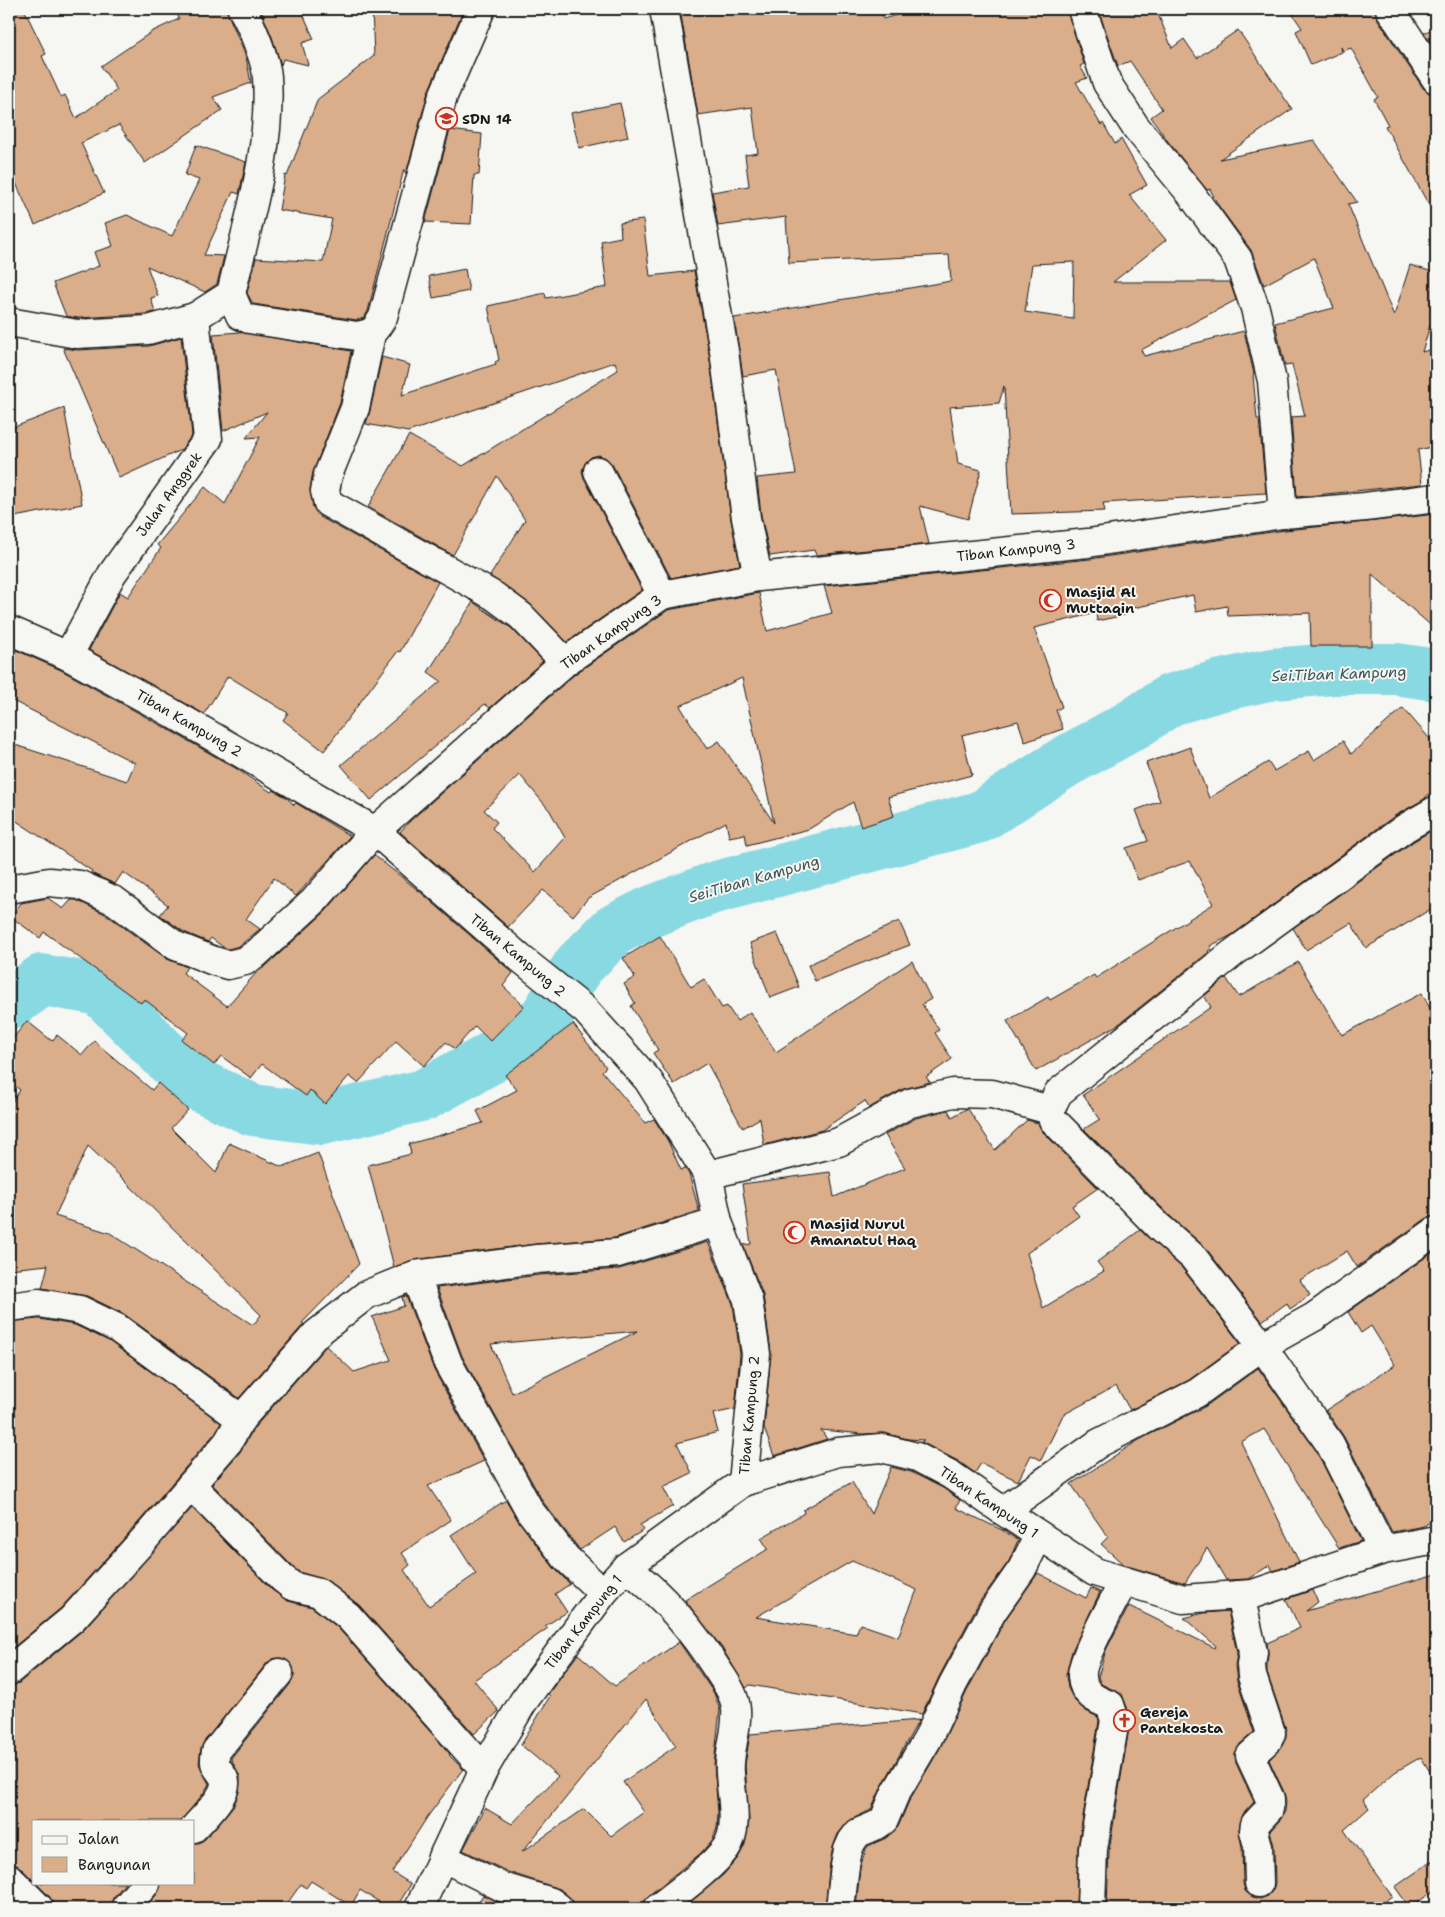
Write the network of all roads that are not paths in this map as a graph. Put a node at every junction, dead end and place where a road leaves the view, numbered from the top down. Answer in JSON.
{"nodes":[{"id":1,"x":242,"y":9,"type":"edge"},
{"id":2,"x":481,"y":9,"type":"edge"},
{"id":3,"x":664,"y":9,"type":"edge"},
{"id":4,"x":1082,"y":9,"type":"edge"},
{"id":5,"x":1390,"y":9,"type":"edge"},
{"id":6,"x":1436,"y":79,"type":"edge"},
{"id":7,"x":230,"y":294,"type":"junction"},
{"id":8,"x":195,"y":317,"type":"junction"},
{"id":9,"x":9,"y":322,"type":"edge"},
{"id":10,"x":371,"y":334,"type":"junction"},
{"id":11,"x":598,"y":471,"type":"dead end"},
{"id":12,"x":1436,"y":498,"type":"edge"},
{"id":13,"x":1283,"y":514,"type":"junction"},
{"id":14,"x":758,"y":577,"type":"junction"},
{"id":15,"x":662,"y":595,"type":"junction"},
{"id":16,"x":9,"y":630,"type":"edge"},
{"id":17,"x":68,"y":656,"type":"junction"},
{"id":18,"x":565,"y":662,"type":"junction"},
{"id":19,"x":1436,"y":810,"type":"edge"},
{"id":20,"x":375,"y":831,"type":"junction"},
{"id":21,"x":9,"y":890,"type":"edge"},
{"id":22,"x":1050,"y":1110,"type":"junction"},
{"id":23,"x":708,"y":1175,"type":"junction"},
{"id":24,"x":718,"y":1222,"type":"junction"},
{"id":25,"x":1436,"y":1231,"type":"edge"},
{"id":26,"x":415,"y":1275,"type":"junction"},
{"id":27,"x":9,"y":1307,"type":"edge"},
{"id":28,"x":1262,"y":1346,"type":"junction"},
{"id":29,"x":241,"y":1419,"type":"junction"},
{"id":30,"x":744,"y":1482,"type":"junction"},
{"id":31,"x":191,"y":1485,"type":"junction"},
{"id":32,"x":1003,"y":1511,"type":"junction"},
{"id":33,"x":1039,"y":1535,"type":"junction"},
{"id":34,"x":1436,"y":1540,"type":"edge"},
{"id":35,"x":1383,"y":1550,"type":"junction"},
{"id":36,"x":626,"y":1567,"type":"junction"},
{"id":37,"x":1124,"y":1581,"type":"junction"},
{"id":38,"x":603,"y":1593,"type":"junction"},
{"id":39,"x":1240,"y":1595,"type":"junction"},
{"id":40,"x":9,"y":1671,"type":"edge"},
{"id":41,"x":279,"y":1673,"type":"dead end"},
{"id":42,"x":484,"y":1769,"type":"junction"},
{"id":43,"x":195,"y":1827,"type":"edge"},
{"id":44,"x":442,"y":1857,"type":"junction"},
{"id":45,"x":9,"y":1878,"type":"edge"},
{"id":46,"x":1259,"y":1883,"type":"dead end"},
{"id":47,"x":145,"y":1884,"type":"edge"},
{"id":48,"x":39,"y":1908,"type":"edge"},
{"id":49,"x":125,"y":1908,"type":"edge"},
{"id":50,"x":419,"y":1908,"type":"edge"},
{"id":51,"x":559,"y":1908,"type":"edge"},
{"id":52,"x":658,"y":1908,"type":"edge"},
{"id":53,"x":840,"y":1908,"type":"edge"},
{"id":54,"x":1091,"y":1908,"type":"edge"}],
"edges":[{"from":1,"to":7,"type":"street"},
{"from":2,"to":10,"type":"street"},
{"from":3,"to":14,"type":"street"},
{"from":4,"to":13,"type":"street"},
{"from":5,"to":6,"type":"street"},
{"from":7,"to":8,"type":"street"},
{"from":7,"to":10,"type":"street"},
{"from":8,"to":9,"type":"street"},
{"from":8,"to":17,"type":"street","name":"Jalan Anggrek"},
{"from":10,"to":18,"type":"street"},
{"from":11,"to":15,"type":"street"},
{"from":12,"to":13,"type":"street","name":"Tiban Kampung 3"},
{"from":13,"to":14,"type":"street","name":"Tiban Kampung 3"},
{"from":14,"to":15,"type":"street","name":"Tiban Kampung 3"},
{"from":15,"to":18,"type":"street","name":"Tiban Kampung 3"},
{"from":16,"to":17,"type":"street","name":"Tiban Kampung 2"},
{"from":17,"to":20,"type":"street","name":"Tiban Kampung 2"},
{"from":18,"to":20,"type":"street","name":"Tiban Kampung 3"},
{"from":19,"to":22,"type":"street"},
{"from":20,"to":21,"type":"street","name":"Tiban Kampung 3"},
{"from":20,"to":23,"type":"street","name":"Tiban Kampung 2"},
{"from":22,"to":23,"type":"street"},
{"from":22,"to":28,"type":"street"},
{"from":23,"to":24,"type":"street","name":"Tiban Kampung 2"},
{"from":24,"to":26,"type":"street"},
{"from":24,"to":30,"type":"street","name":"Tiban Kampung 2"},
{"from":25,"to":28,"type":"street"},
{"from":26,"to":29,"type":"street"},
{"from":26,"to":38,"type":"street"},
{"from":27,"to":29,"type":"street"},
{"from":28,"to":32,"type":"street"},
{"from":28,"to":35,"type":"street"},
{"from":29,"to":31,"type":"street"},
{"from":30,"to":32,"type":"street","name":"Tiban Kampung 1"},
{"from":30,"to":36,"type":"street","name":"Tiban Kampung 1"},
{"from":31,"to":40,"type":"street"},
{"from":31,"to":42,"type":"street"},
{"from":32,"to":33,"type":"street","name":"Tiban Kampung 1"},
{"from":33,"to":37,"type":"street","name":"Tiban Kampung 1"},
{"from":33,"to":53,"type":"street"},
{"from":34,"to":35,"type":"street","name":"Tiban Kampung 1"},
{"from":35,"to":39,"type":"street","name":"Tiban Kampung 1"},
{"from":36,"to":38,"type":"street","name":"Tiban Kampung 1"},
{"from":36,"to":52,"type":"street"},
{"from":37,"to":39,"type":"street","name":"Tiban Kampung 1"},
{"from":37,"to":54,"type":"street"},
{"from":38,"to":42,"type":"street","name":"Tiban Kampung 1"},
{"from":39,"to":46,"type":"street"},
{"from":41,"to":43,"type":"street"},
{"from":42,"to":44,"type":"street","name":"Tiban Kampung 1"},
{"from":44,"to":50,"type":"street","name":"Tiban Kampung 1"},
{"from":44,"to":51,"type":"street"},
{"from":45,"to":48,"type":"street"},
{"from":47,"to":49,"type":"street"}]}
